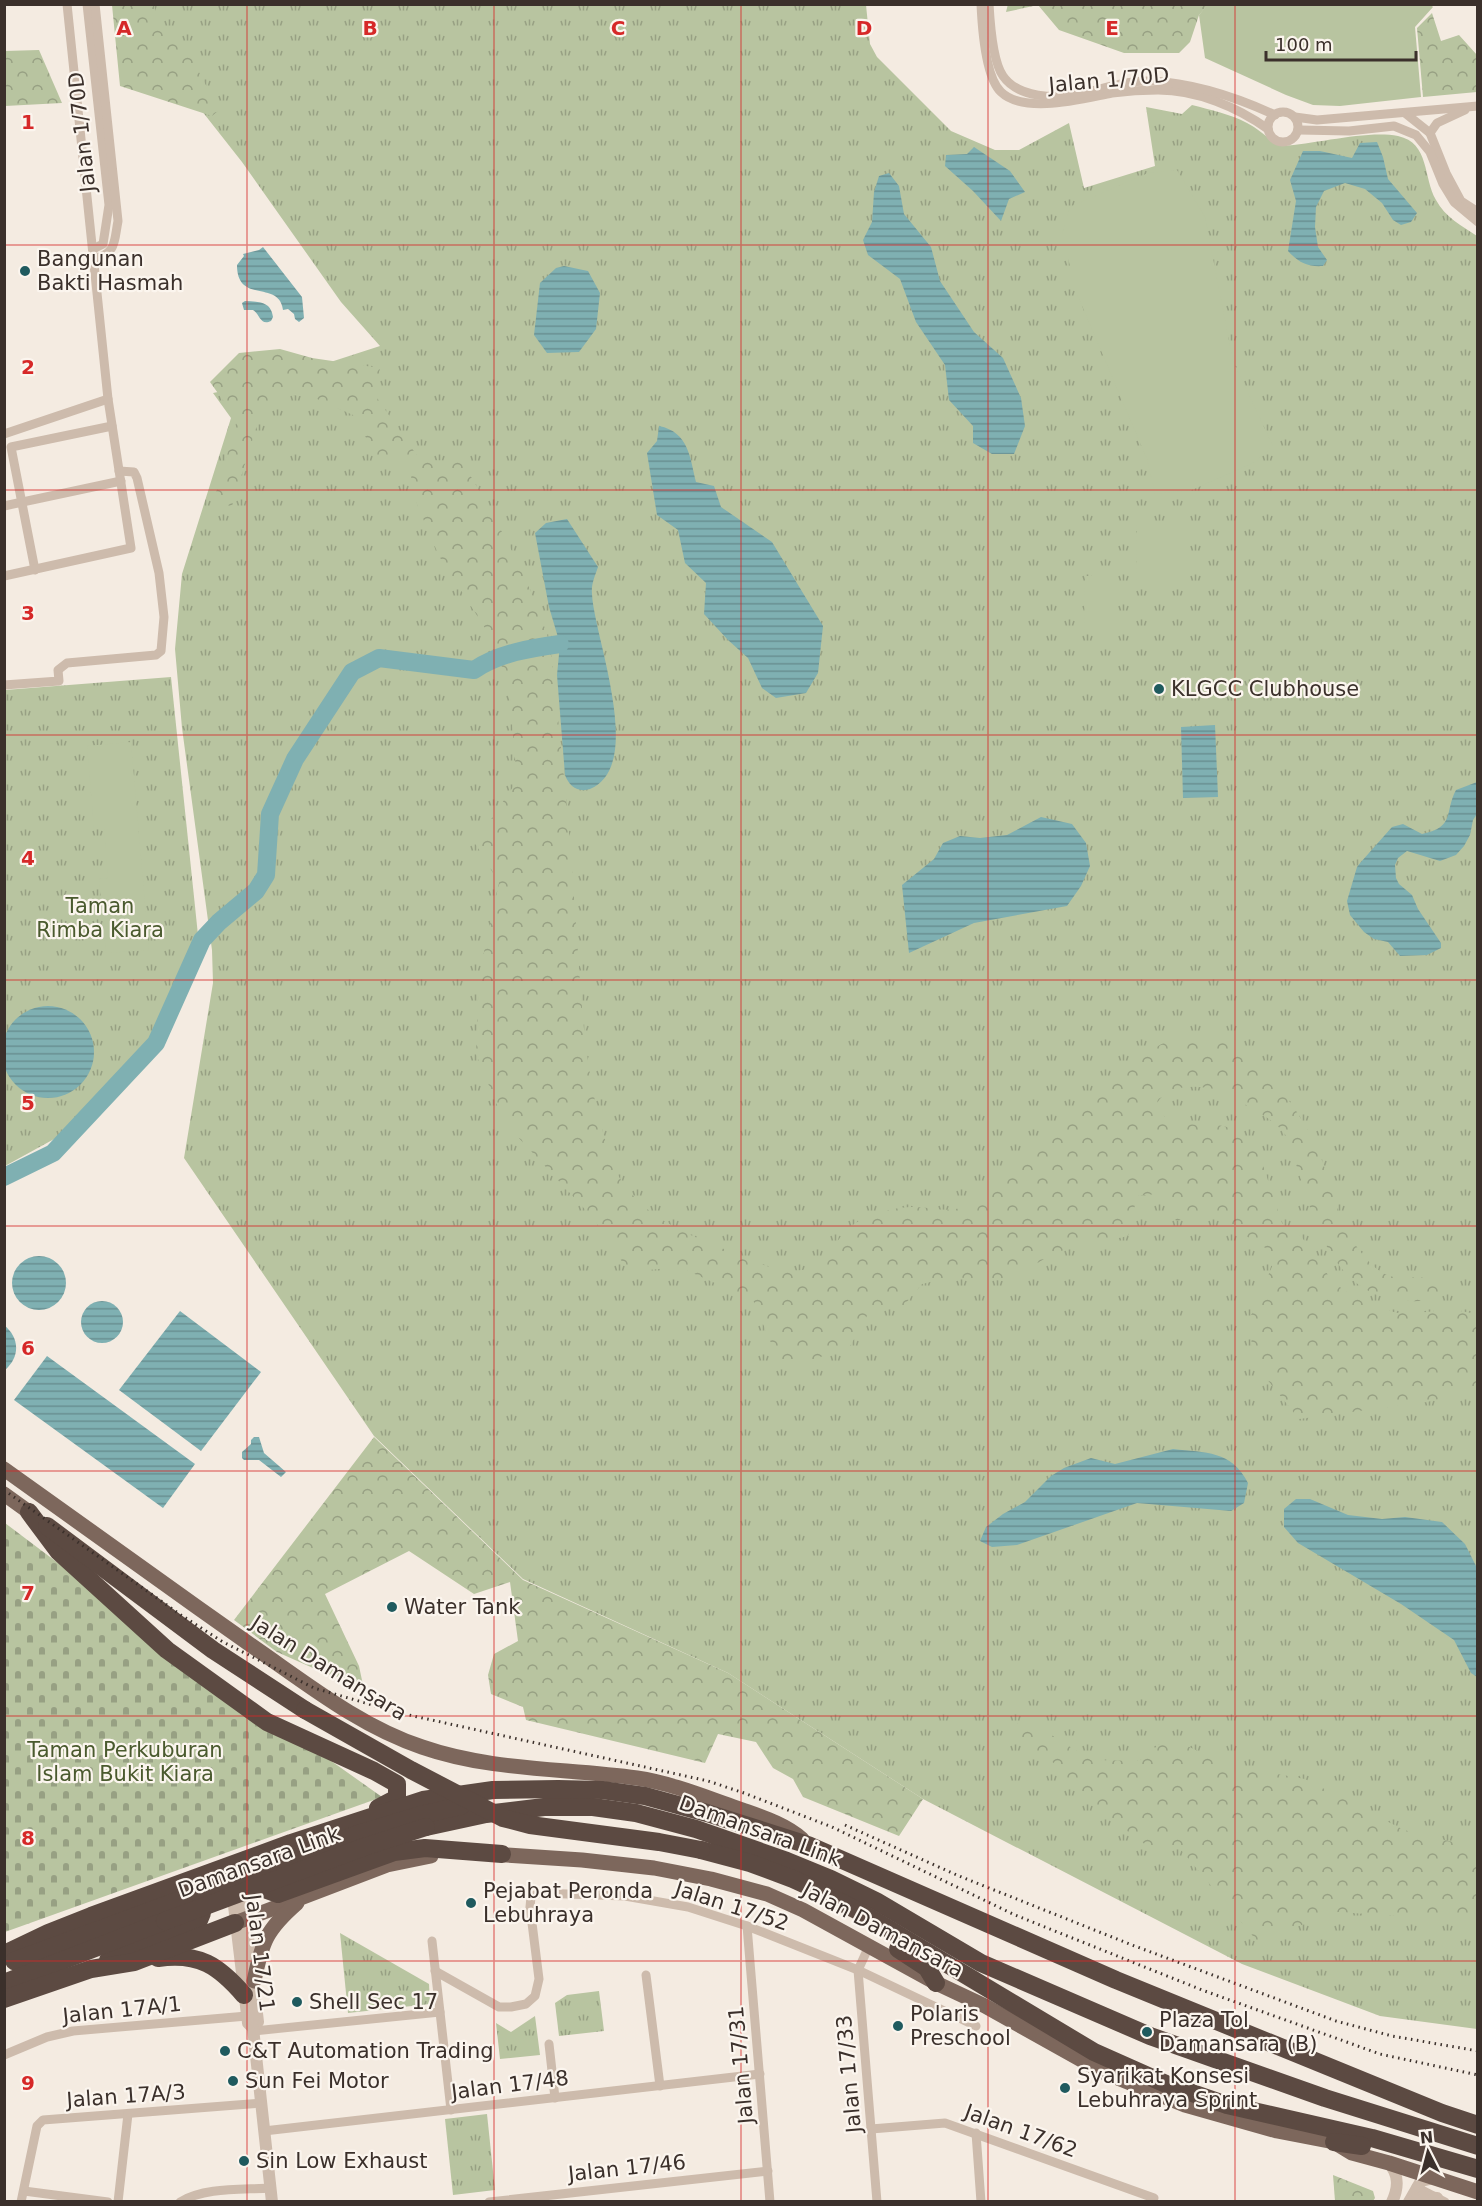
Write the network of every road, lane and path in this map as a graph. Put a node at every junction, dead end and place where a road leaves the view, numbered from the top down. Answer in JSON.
{"nodes":[{"id":1,"x":67,"y":4,"type":"edge"},
{"id":2,"x":87,"y":4,"type":"edge"},
{"id":3,"x":95,"y":4,"type":"edge"},
{"id":4,"x":981,"y":4,"type":"edge"},
{"id":5,"x":989,"y":4,"type":"edge"},
{"id":6,"x":1477,"y":106,"type":"edge"},
{"id":7,"x":1405,"y":112,"type":"junction"},
{"id":8,"x":1275,"y":115,"type":"junction"},
{"id":9,"x":1295,"y":117,"type":"junction"},
{"id":10,"x":1268,"y":129,"type":"junction"},
{"id":11,"x":1299,"y":130,"type":"junction"},
{"id":12,"x":1430,"y":133,"type":"junction"},
{"id":13,"x":1478,"y":212,"type":"edge"},
{"id":14,"x":1478,"y":222,"type":"edge"},
{"id":15,"x":93,"y":249,"type":"junction"},
{"id":16,"x":94,"y":259,"type":"junction"},
{"id":17,"x":108,"y":399,"type":"junction"},
{"id":18,"x":112,"y":426,"type":"junction"},
{"id":19,"x":4,"y":434,"type":"edge"},
{"id":20,"x":120,"y":476,"type":"junction"},
{"id":21,"x":22,"y":502,"type":"junction"},
{"id":22,"x":4,"y":506,"type":"edge"},
{"id":23,"x":35,"y":570,"type":"junction"},
{"id":24,"x":4,"y":576,"type":"edge"},
{"id":25,"x":4,"y":685,"type":"edge"},
{"id":26,"x":4,"y":1469,"type":"edge"},
{"id":27,"x":4,"y":1494,"type":"edge"},
{"id":28,"x":28,"y":1512,"type":"junction"},
{"id":29,"x":558,"y":1789,"type":"junction"},
{"id":30,"x":356,"y":1821,"type":"junction"},
{"id":31,"x":808,"y":1845,"type":"junction"},
{"id":32,"x":502,"y":1854,"type":"junction"},
{"id":33,"x":275,"y":1864,"type":"junction"},
{"id":34,"x":236,"y":1880,"type":"junction"},
{"id":35,"x":817,"y":1890,"type":"junction"},
{"id":36,"x":306,"y":1896,"type":"junction"},
{"id":37,"x":184,"y":1899,"type":"junction"},
{"id":38,"x":241,"y":1921,"type":"junction"},
{"id":39,"x":747,"y":1926,"type":"junction"},
{"id":40,"x":48,"y":1933,"type":"junction"},
{"id":41,"x":432,"y":1941,"type":"dead end"},
{"id":42,"x":4,"y":1942,"type":"edge"},
{"id":43,"x":869,"y":1946,"type":"junction"},
{"id":44,"x":4,"y":1954,"type":"edge"},
{"id":45,"x":134,"y":1962,"type":"junction"},
{"id":46,"x":4,"y":1964,"type":"edge"},
{"id":47,"x":91,"y":1969,"type":"junction"},
{"id":48,"x":435,"y":1971,"type":"junction"},
{"id":49,"x":858,"y":1971,"type":"junction"},
{"id":50,"x":646,"y":1975,"type":"dead end"},
{"id":51,"x":4,"y":1983,"type":"edge"},
{"id":52,"x":936,"y":1983,"type":"junction"},
{"id":53,"x":249,"y":1988,"type":"junction"},
{"id":54,"x":4,"y":1999,"type":"edge"},
{"id":55,"x":440,"y":2012,"type":"junction"},
{"id":56,"x":247,"y":2016,"type":"junction"},
{"id":57,"x":976,"y":2026,"type":"dead end"},
{"id":58,"x":253,"y":2030,"type":"junction"},
{"id":59,"x":549,"y":2044,"type":"dead end"},
{"id":60,"x":4,"y":2055,"type":"edge"},
{"id":61,"x":759,"y":2074,"type":"junction"},
{"id":62,"x":660,"y":2086,"type":"junction"},
{"id":63,"x":555,"y":2098,"type":"junction"},
{"id":64,"x":261,"y":2103,"type":"junction"},
{"id":65,"x":451,"y":2110,"type":"junction"},
{"id":66,"x":128,"y":2114,"type":"junction"},
{"id":67,"x":1478,"y":2125,"type":"edge"},
{"id":68,"x":871,"y":2129,"type":"junction"},
{"id":69,"x":264,"y":2131,"type":"junction"},
{"id":70,"x":976,"y":2133,"type":"junction"},
{"id":71,"x":1334,"y":2142,"type":"junction"},
{"id":72,"x":1478,"y":2146,"type":"edge"},
{"id":73,"x":1389,"y":2163,"type":"junction"},
{"id":74,"x":1478,"y":2169,"type":"edge"},
{"id":75,"x":768,"y":2171,"type":"junction"},
{"id":76,"x":1436,"y":2178,"type":"junction"},
{"id":77,"x":1416,"y":2187,"type":"junction"},
{"id":78,"x":270,"y":2188,"type":"junction"},
{"id":79,"x":24,"y":2191,"type":"junction"},
{"id":80,"x":1478,"y":2192,"type":"edge"},
{"id":81,"x":1394,"y":2197,"type":"edge"},
{"id":82,"x":1154,"y":2198,"type":"dead end"},
{"id":83,"x":1441,"y":2200,"type":"edge"},
{"id":84,"x":21,"y":2202,"type":"edge"},
{"id":85,"x":108,"y":2202,"type":"edge"},
{"id":86,"x":118,"y":2202,"type":"edge"},
{"id":87,"x":180,"y":2202,"type":"edge"},
{"id":88,"x":272,"y":2202,"type":"edge"},
{"id":89,"x":489,"y":2202,"type":"edge"},
{"id":90,"x":770,"y":2202,"type":"edge"},
{"id":91,"x":877,"y":2202,"type":"edge"},
{"id":92,"x":981,"y":2202,"type":"edge"},
{"id":93,"x":1411,"y":2202,"type":"edge"}],
"edges":[{"from":1,"to":15,"type":"street"},
{"from":2,"to":15,"type":"street","name":"Jalan 1/70D"},
{"from":3,"to":16,"type":"street","name":"Jalan 1/70D"},
{"from":4,"to":10,"type":"street","name":"Jalan 1/70D"},
{"from":5,"to":8,"type":"street","name":"Jalan 1/70D"},
{"from":6,"to":7,"type":"street"},
{"from":6,"to":12,"type":"street"},
{"from":7,"to":9,"type":"street"},
{"from":7,"to":12,"type":"street"},
{"from":8,"to":9,"type":"street"},
{"from":8,"to":10,"type":"street"},
{"from":9,"to":11,"type":"street"},
{"from":10,"to":11,"type":"street"},
{"from":11,"to":14,"type":"street"},
{"from":12,"to":13,"type":"street"},
{"from":15,"to":16,"type":"street"},
{"from":16,"to":17,"type":"street"},
{"from":17,"to":18,"type":"street"},
{"from":17,"to":19,"type":"street"},
{"from":18,"to":20,"type":"street"},
{"from":18,"to":21,"type":"street"},
{"from":20,"to":21,"type":"street"},
{"from":20,"to":23,"type":"street"},
{"from":20,"to":25,"type":"street"},
{"from":21,"to":22,"type":"street"},
{"from":21,"to":23,"type":"street"},
{"from":23,"to":24,"type":"street"},
{"from":26,"to":31,"type":"main road","name":"Jalan Damansara"},
{"from":27,"to":28,"type":"main road"},
{"from":28,"to":30,"type":"highway"},
{"from":28,"to":35,"type":"highway","bridge":true},
{"from":29,"to":30,"type":"highway","name":"Damansara Link"},
{"from":29,"to":31,"type":"highway","name":"Damansara Link"},
{"from":29,"to":33,"type":"highway"},
{"from":30,"to":40,"type":"highway","name":"Damansara Link"},
{"from":31,"to":67,"type":"highway","name":"Damansara Link"},
{"from":32,"to":33,"type":"highway"},
{"from":32,"to":36,"type":"main road","name":"Jalan Damansara"},
{"from":32,"to":43,"type":"main road","name":"Jalan Damansara"},
{"from":33,"to":34,"type":"highway"},
{"from":34,"to":37,"type":"highway"},
{"from":34,"to":38,"type":"street","name":"Jalan 17/21"},
{"from":35,"to":52,"type":"highway"},
{"from":35,"to":74,"type":"highway"},
{"from":36,"to":38,"type":"main road","name":"Jalan Damansara"},
{"from":36,"to":53,"type":"main road"},
{"from":37,"to":46,"type":"highway"},
{"from":37,"to":47,"type":"highway"},
{"from":38,"to":45,"type":"highway"},
{"from":38,"to":53,"type":"street","name":"Jalan 17/21"},
{"from":39,"to":48,"type":"street","name":"Jalan 17/52"},
{"from":39,"to":49,"type":"street","name":"Jalan 17/52"},
{"from":39,"to":61,"type":"street","name":"Jalan 17/31"},
{"from":40,"to":42,"type":"highway"},
{"from":40,"to":44,"type":"highway","name":"Damansara Link"},
{"from":41,"to":48,"type":"street"},
{"from":43,"to":49,"type":"street","name":"Jalan 17/33"},
{"from":43,"to":52,"type":"main road","name":"Jalan Damansara"},
{"from":45,"to":47,"type":"highway"},
{"from":45,"to":53,"type":"highway"},
{"from":47,"to":54,"type":"highway"},
{"from":48,"to":55,"type":"street"},
{"from":49,"to":57,"type":"street","name":"Jalan 17/52"},
{"from":49,"to":68,"type":"street","name":"Jalan 17/33"},
{"from":50,"to":62,"type":"street"},
{"from":51,"to":72,"type":"highway","name":"Damansara Link","bridge":true},
{"from":52,"to":71,"type":"main road","name":"Jalan Damansara"},
{"from":53,"to":56,"type":"street","name":"Jalan 17/21"},
{"from":53,"to":58,"type":"street","name":"Jalan 17/21"},
{"from":55,"to":58,"type":"street"},
{"from":55,"to":65,"type":"street"},
{"from":56,"to":58,"type":"street","name":"Jalan 17/21"},
{"from":56,"to":60,"type":"street","name":"Jalan 17A/1"},
{"from":58,"to":64,"type":"street","name":"Jalan 17/21"},
{"from":59,"to":63,"type":"street"},
{"from":61,"to":62,"type":"street","name":"Jalan 17/48"},
{"from":61,"to":75,"type":"street","name":"Jalan 17/31"},
{"from":62,"to":63,"type":"street","name":"Jalan 17/48"},
{"from":63,"to":65,"type":"street","name":"Jalan 17/48"},
{"from":64,"to":66,"type":"street","name":"Jalan 17A/3"},
{"from":64,"to":69,"type":"street","name":"Jalan 17/21"},
{"from":65,"to":69,"type":"street","name":"Jalan 17/48"},
{"from":66,"to":79,"type":"street","name":"Jalan 17A/3"},
{"from":66,"to":86,"type":"street"},
{"from":68,"to":70,"type":"street","name":"Jalan 17/62"},
{"from":68,"to":91,"type":"street","name":"Jalan 17/33"},
{"from":69,"to":78,"type":"street","name":"Jalan 17/21"},
{"from":70,"to":82,"type":"street","name":"Jalan 17/62"},
{"from":70,"to":92,"type":"street"},
{"from":71,"to":73,"type":"main road","name":"Jalan Damansara"},
{"from":71,"to":74,"type":"highway"},
{"from":73,"to":76,"type":"main road","name":"Jalan Damansara"},
{"from":73,"to":81,"type":"street"},
{"from":75,"to":89,"type":"street","name":"Jalan 17/46"},
{"from":75,"to":90,"type":"street","name":"Jalan 17/31"},
{"from":76,"to":77,"type":"street"},
{"from":76,"to":80,"type":"main road","name":"Jalan Damansara"},
{"from":77,"to":81,"type":"street"},
{"from":77,"to":83,"type":"street"},
{"from":77,"to":93,"type":"street"},
{"from":78,"to":87,"type":"street"},
{"from":78,"to":88,"type":"street","name":"Jalan 17/21"},
{"from":79,"to":84,"type":"street","name":"Jalan 17A/3"},
{"from":79,"to":85,"type":"street"},
{"from":83,"to":93,"type":"street"}]}
